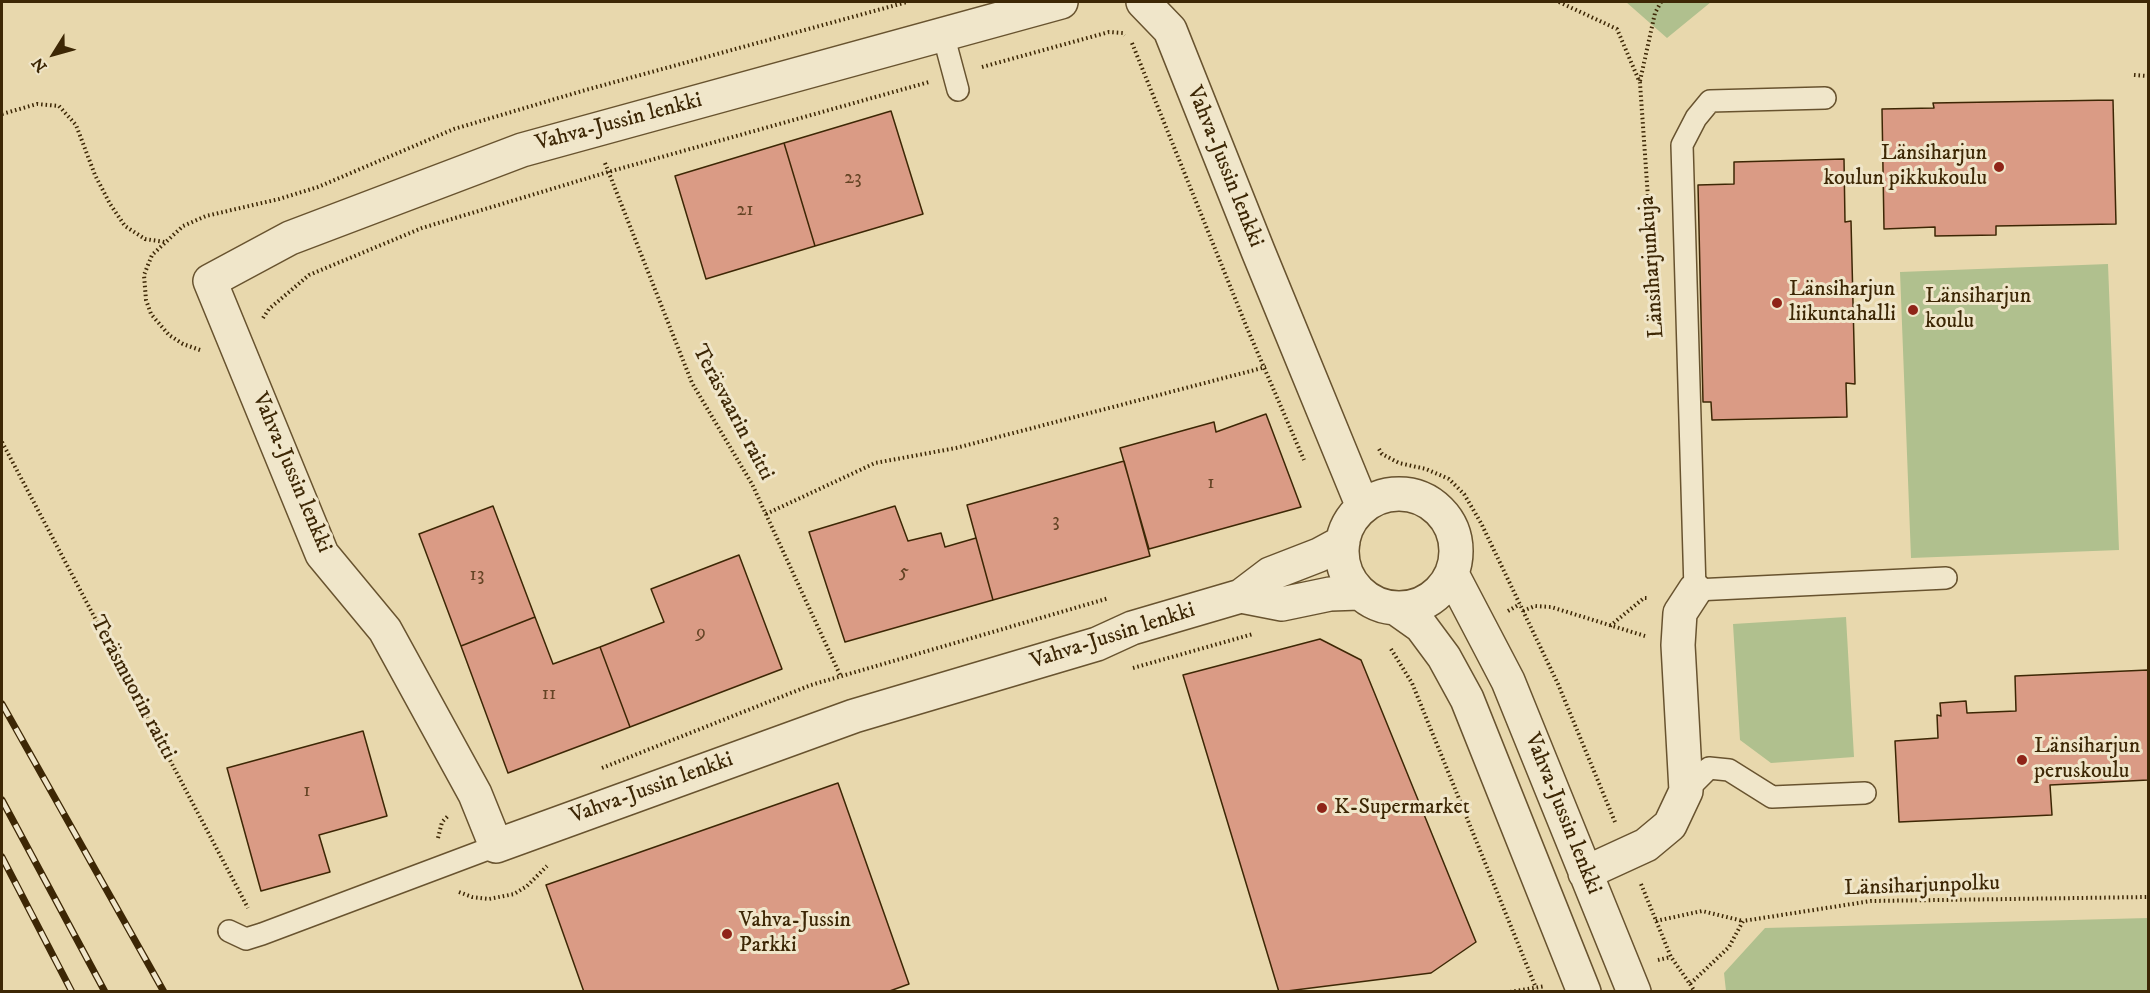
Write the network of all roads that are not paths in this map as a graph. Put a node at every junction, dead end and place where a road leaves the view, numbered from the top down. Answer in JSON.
{"nodes":[{"id":1,"x":1062,"y":2,"type":"edge"},
{"id":2,"x":1143,"y":2,"type":"edge"},
{"id":3,"x":943,"y":34,"type":"junction"},
{"id":4,"x":956,"y":82,"type":"road end"},
{"id":5,"x":1824,"y":98,"type":"dead end"},
{"id":6,"x":1363,"y":507,"type":"junction"},
{"id":7,"x":1343,"y":542,"type":"junction"},
{"id":8,"x":1452,"y":574,"type":"junction"},
{"id":9,"x":1946,"y":578,"type":"dead end"},
{"id":10,"x":1695,"y":590,"type":"junction"},
{"id":11,"x":1359,"y":593,"type":"junction"},
{"id":12,"x":1241,"y":597,"type":"junction"},
{"id":13,"x":1397,"y":609,"type":"junction"},
{"id":14,"x":1686,"y":791,"type":"junction"},
{"id":15,"x":1865,"y":793,"type":"dead end"},
{"id":16,"x":496,"y":846,"type":"junction"},
{"id":17,"x":1585,"y":873,"type":"junction"},
{"id":18,"x":229,"y":931,"type":"dead end"},
{"id":19,"x":1584,"y":992,"type":"edge"},
{"id":20,"x":1634,"y":992,"type":"edge"}],
"edges":[{"from":1,"to":3,"type":"street","name":"Vahva-Jussin lenkki"},
{"from":2,"to":6,"type":"street","name":"Vahva-Jussin lenkki"},
{"from":3,"to":4,"type":"lane"},
{"from":3,"to":16,"type":"street","name":"Vahva-Jussin lenkki"},
{"from":5,"to":10,"type":"lane"},
{"from":6,"to":7,"type":"street"},
{"from":6,"to":8,"type":"street"},
{"from":7,"to":11,"type":"street"},
{"from":7,"to":12,"type":"street","name":"Vahva-Jussin lenkki"},
{"from":8,"to":13,"type":"street"},
{"from":8,"to":17,"type":"street","name":"Vahva-Jussin lenkki"},
{"from":9,"to":10,"type":"lane"},
{"from":10,"to":14,"type":"street"},
{"from":11,"to":12,"type":"street","name":"Vahva-Jussin lenkki"},
{"from":11,"to":13,"type":"street"},
{"from":12,"to":16,"type":"street","name":"Vahva-Jussin lenkki"},
{"from":13,"to":19,"type":"street","name":"Vahva-Jussin lenkki"},
{"from":14,"to":15,"type":"lane"},
{"from":14,"to":17,"type":"street"},
{"from":16,"to":18,"type":"lane"},
{"from":17,"to":20,"type":"street","name":"Vahva-Jussin lenkki"}]}
